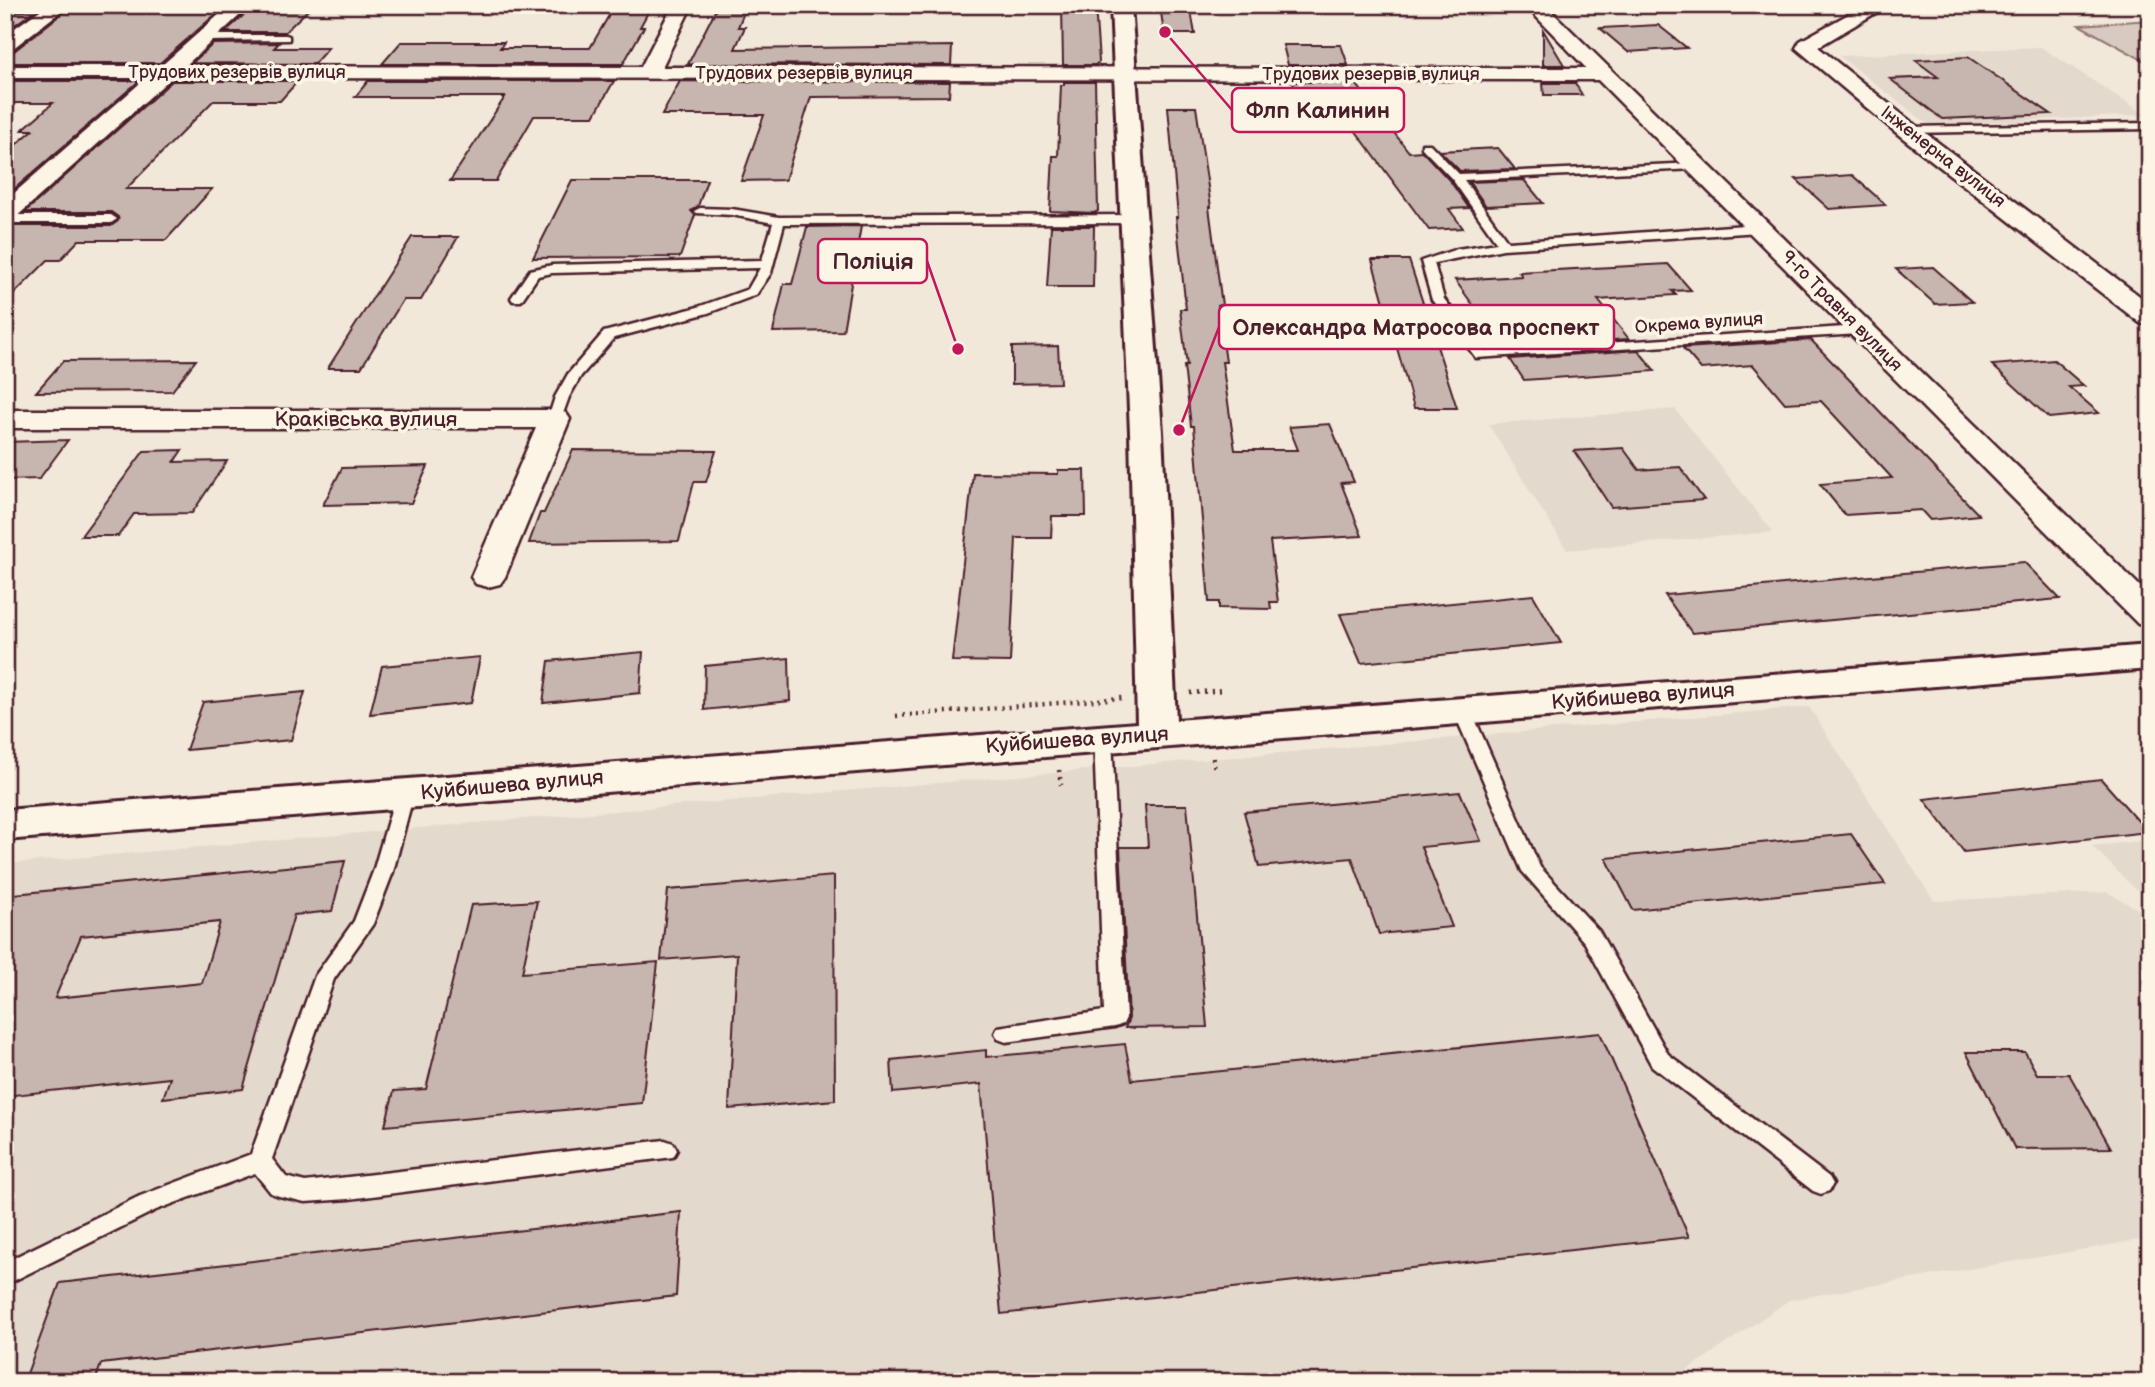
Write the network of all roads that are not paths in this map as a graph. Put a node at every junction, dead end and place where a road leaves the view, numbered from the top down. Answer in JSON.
{"nodes":[{"id":1,"x":60,"y":5,"type":"edge"},
{"id":2,"x":242,"y":5,"type":"edge"},
{"id":3,"x":683,"y":5,"type":"edge"},
{"id":4,"x":1121,"y":5,"type":"edge"},
{"id":5,"x":1534,"y":5,"type":"edge"},
{"id":6,"x":1880,"y":5,"type":"edge"},
{"id":7,"x":206,"y":38,"type":"junction"},
{"id":8,"x":286,"y":38,"type":"dead end"},
{"id":9,"x":5,"y":46,"type":"edge"},
{"id":10,"x":5,"y":72,"type":"edge"},
{"id":11,"x":168,"y":72,"type":"junction"},
{"id":12,"x":649,"y":72,"type":"junction"},
{"id":13,"x":1125,"y":74,"type":"junction"},
{"id":14,"x":1604,"y":74,"type":"junction"},
{"id":15,"x":2150,"y":126,"type":"edge"},
{"id":16,"x":1907,"y":130,"type":"junction"},
{"id":17,"x":1426,"y":146,"type":"dead end"},
{"id":18,"x":1696,"y":166,"type":"junction"},
{"id":19,"x":1457,"y":177,"type":"junction"},
{"id":20,"x":700,"y":211,"type":"dead end"},
{"id":21,"x":5,"y":217,"type":"edge"},
{"id":22,"x":111,"y":219,"type":"dead end"},
{"id":23,"x":1133,"y":219,"type":"junction"},
{"id":24,"x":779,"y":221,"type":"junction"},
{"id":25,"x":1759,"y":228,"type":"junction"},
{"id":26,"x":1505,"y":246,"type":"junction"},
{"id":27,"x":767,"y":264,"type":"junction"},
{"id":28,"x":517,"y":298,"type":"dead end"},
{"id":29,"x":2150,"y":317,"type":"edge"},
{"id":30,"x":1859,"y":330,"type":"junction"},
{"id":31,"x":5,"y":419,"type":"edge"},
{"id":32,"x":555,"y":419,"type":"junction"},
{"id":33,"x":488,"y":577,"type":"dead end"},
{"id":34,"x":2150,"y":616,"type":"edge"},
{"id":35,"x":2150,"y":657,"type":"edge"},
{"id":36,"x":1462,"y":710,"type":"junction"},
{"id":37,"x":1157,"y":715,"type":"junction"},
{"id":38,"x":1103,"y":738,"type":"junction"},
{"id":39,"x":405,"y":793,"type":"junction"},
{"id":40,"x":5,"y":825,"type":"edge"},
{"id":41,"x":1006,"y":1033,"type":"dead end"},
{"id":42,"x":665,"y":1150,"type":"dead end"},
{"id":43,"x":260,"y":1161,"type":"junction"},
{"id":44,"x":1821,"y":1184,"type":"dead end"},
{"id":45,"x":5,"y":1274,"type":"edge"}],
"edges":[{"from":1,"to":9,"type":"street"},
{"from":2,"to":7,"type":"street"},
{"from":3,"to":12,"type":"street"},
{"from":4,"to":13,"type":"main road"},
{"from":5,"to":14,"type":"street","name":"9-го Травня вулиця"},
{"from":6,"to":16,"type":"street","name":"Інженерна вулиця"},
{"from":7,"to":8,"type":"lane"},
{"from":7,"to":11,"type":"street"},
{"from":10,"to":11,"type":"street","name":"Трудових резервів вулиця"},
{"from":11,"to":12,"type":"street","name":"Трудових резервів вулиця"},
{"from":11,"to":21,"type":"street"},
{"from":12,"to":13,"type":"street","name":"Трудових резервів вулиця"},
{"from":13,"to":14,"type":"street","name":"Трудових резервів вулиця"},
{"from":13,"to":23,"type":"main road"},
{"from":14,"to":18,"type":"street","name":"9-го Травня вулиця"},
{"from":15,"to":16,"type":"lane"},
{"from":16,"to":29,"type":"street","name":"Інженерна вулиця"},
{"from":17,"to":19,"type":"lane"},
{"from":18,"to":19,"type":"lane"},
{"from":18,"to":25,"type":"street","name":"9-го Травня вулиця"},
{"from":19,"to":26,"type":"lane"},
{"from":20,"to":24,"type":"lane"},
{"from":21,"to":22,"type":"lane"},
{"from":23,"to":24,"type":"lane"},
{"from":23,"to":37,"type":"main road"},
{"from":24,"to":27,"type":"lane"},
{"from":25,"to":26,"type":"lane","name":"Окрема вулиця"},
{"from":25,"to":30,"type":"street","name":"9-го Травня вулиця"},
{"from":26,"to":30,"type":"lane","name":"Окрема вулиця"},
{"from":27,"to":28,"type":"lane"},
{"from":27,"to":32,"type":"lane"},
{"from":30,"to":34,"type":"street","name":"9-го Травня вулиця"},
{"from":31,"to":32,"type":"street","name":"Краківська вулиця"},
{"from":32,"to":33,"type":"street"},
{"from":35,"to":36,"type":"main road","name":"Куйбишева вулиця"},
{"from":36,"to":37,"type":"main road","name":"Куйбишева вулиця"},
{"from":36,"to":44,"type":"lane"},
{"from":37,"to":38,"type":"main road","name":"Куйбишева вулиця"},
{"from":38,"to":39,"type":"main road","name":"Куйбишева вулиця"},
{"from":38,"to":41,"type":"lane"},
{"from":39,"to":40,"type":"main road","name":"Куйбишева вулиця"},
{"from":39,"to":43,"type":"lane"},
{"from":42,"to":43,"type":"lane"},
{"from":43,"to":45,"type":"lane"}]}
